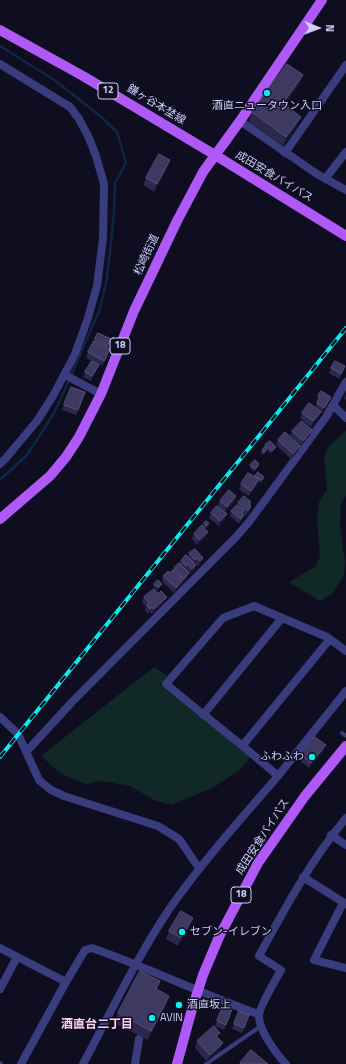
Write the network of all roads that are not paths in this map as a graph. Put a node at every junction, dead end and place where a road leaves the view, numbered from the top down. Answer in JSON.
{"nodes":[{"id":1,"x":322,"y":0,"type":"edge"},
{"id":2,"x":0,"y":30,"type":"edge"},
{"id":3,"x":0,"y":64,"type":"edge"},
{"id":4,"x":346,"y":66,"type":"edge"},
{"id":5,"x":240,"y":121,"type":"junction"},
{"id":6,"x":285,"y":152,"type":"junction"},
{"id":7,"x":346,"y":152,"type":"edge"},
{"id":8,"x":215,"y":155,"type":"junction"},
{"id":9,"x":325,"y":179,"type":"junction"},
{"id":10,"x":346,"y":190,"type":"edge"},
{"id":11,"x":346,"y":236,"type":"edge"},
{"id":12,"x":66,"y":375,"type":"junction"},
{"id":13,"x":346,"y":382,"type":"edge"},
{"id":14,"x":101,"y":394,"type":"junction"},
{"id":15,"x":333,"y":405,"type":"junction"},
{"id":16,"x":346,"y":418,"type":"edge"},
{"id":17,"x":0,"y":464,"type":"edge"},
{"id":18,"x":0,"y":519,"type":"edge"},
{"id":19,"x":282,"y":618,"type":"junction"},
{"id":20,"x":330,"y":639,"type":"junction"},
{"id":21,"x":346,"y":651,"type":"edge"},
{"id":22,"x":346,"y":692,"type":"edge"},
{"id":23,"x":203,"y":715,"type":"junction"},
{"id":24,"x":0,"y":717,"type":"edge"},
{"id":25,"x":243,"y":745,"type":"junction"},
{"id":26,"x":346,"y":746,"type":"edge"},
{"id":27,"x":27,"y":751,"type":"junction"},
{"id":28,"x":278,"y":776,"type":"junction"},
{"id":29,"x":346,"y":818,"type":"edge"},
{"id":30,"x":331,"y":835,"type":"junction"},
{"id":31,"x":346,"y":845,"type":"edge"},
{"id":32,"x":199,"y":868,"type":"junction"},
{"id":33,"x":303,"y":877,"type":"junction"},
{"id":34,"x":345,"y":904,"type":"edge"},
{"id":35,"x":0,"y":948,"type":"edge"},
{"id":36,"x":17,"y":957,"type":"junction"},
{"id":37,"x":136,"y":964,"type":"junction"},
{"id":38,"x":346,"y":968,"type":"edge"},
{"id":39,"x":66,"y":982,"type":"junction"},
{"id":40,"x":0,"y":989,"type":"edge"},
{"id":41,"x":198,"y":991,"type":"junction"},
{"id":42,"x":258,"y":1014,"type":"junction"},
{"id":43,"x":261,"y":1026,"type":"junction"},
{"id":44,"x":139,"y":1039,"type":"dead end"},
{"id":45,"x":20,"y":1064,"type":"edge"},
{"id":46,"x":83,"y":1064,"type":"edge"},
{"id":47,"x":135,"y":1064,"type":"edge"},
{"id":48,"x":177,"y":1064,"type":"edge"},
{"id":49,"x":206,"y":1064,"type":"edge"},
{"id":50,"x":286,"y":1064,"type":"edge"}],
"edges":[{"from":1,"to":5,"type":"main road","name":"松崎街道","number":"18"},
{"from":2,"to":8,"type":"main road","name":"鎌ヶ谷本埜線","number":"12"},
{"from":3,"to":12,"type":"street"},
{"from":4,"to":6,"type":"street"},
{"from":5,"to":6,"type":"street"},
{"from":5,"to":8,"type":"main road","name":"松崎街道","number":"18"},
{"from":6,"to":9,"type":"street"},
{"from":7,"to":9,"type":"street"},
{"from":8,"to":11,"type":"main road","name":"成田安食バイパス"},
{"from":8,"to":14,"type":"main road","name":"松崎街道","number":"18"},
{"from":9,"to":10,"type":"street"},
{"from":12,"to":14,"type":"street"},
{"from":12,"to":17,"type":"street"},
{"from":13,"to":15,"type":"street"},
{"from":14,"to":18,"type":"main road","name":"松崎街道","number":"18"},
{"from":15,"to":16,"type":"street"},
{"from":15,"to":27,"type":"street"},
{"from":19,"to":20,"type":"street"},
{"from":19,"to":23,"type":"street"},
{"from":19,"to":23,"type":"street"},
{"from":20,"to":21,"type":"street"},
{"from":20,"to":25,"type":"street"},
{"from":22,"to":28,"type":"street"},
{"from":23,"to":25,"type":"street"},
{"from":24,"to":27,"type":"street"},
{"from":25,"to":28,"type":"street"},
{"from":26,"to":41,"type":"main road","name":"成田安食バイパス","number":"18"},
{"from":27,"to":32,"type":"street"},
{"from":28,"to":32,"type":"street"},
{"from":29,"to":30,"type":"street"},
{"from":30,"to":31,"type":"street"},
{"from":30,"to":33,"type":"street"},
{"from":32,"to":37,"type":"street"},
{"from":33,"to":34,"type":"street"},
{"from":33,"to":42,"type":"street"},
{"from":34,"to":38,"type":"street"},
{"from":35,"to":36,"type":"street"},
{"from":36,"to":39,"type":"street"},
{"from":36,"to":40,"type":"street"},
{"from":37,"to":39,"type":"street"},
{"from":37,"to":41,"type":"street"},
{"from":37,"to":46,"type":"street"},
{"from":39,"to":45,"type":"street"},
{"from":41,"to":42,"type":"street"},
{"from":41,"to":48,"type":"main road","name":"成田安食バイパス","number":"18"},
{"from":42,"to":43,"type":"street"},
{"from":43,"to":49,"type":"lane"},
{"from":43,"to":50,"type":"street"},
{"from":44,"to":47,"type":"street"}]}
